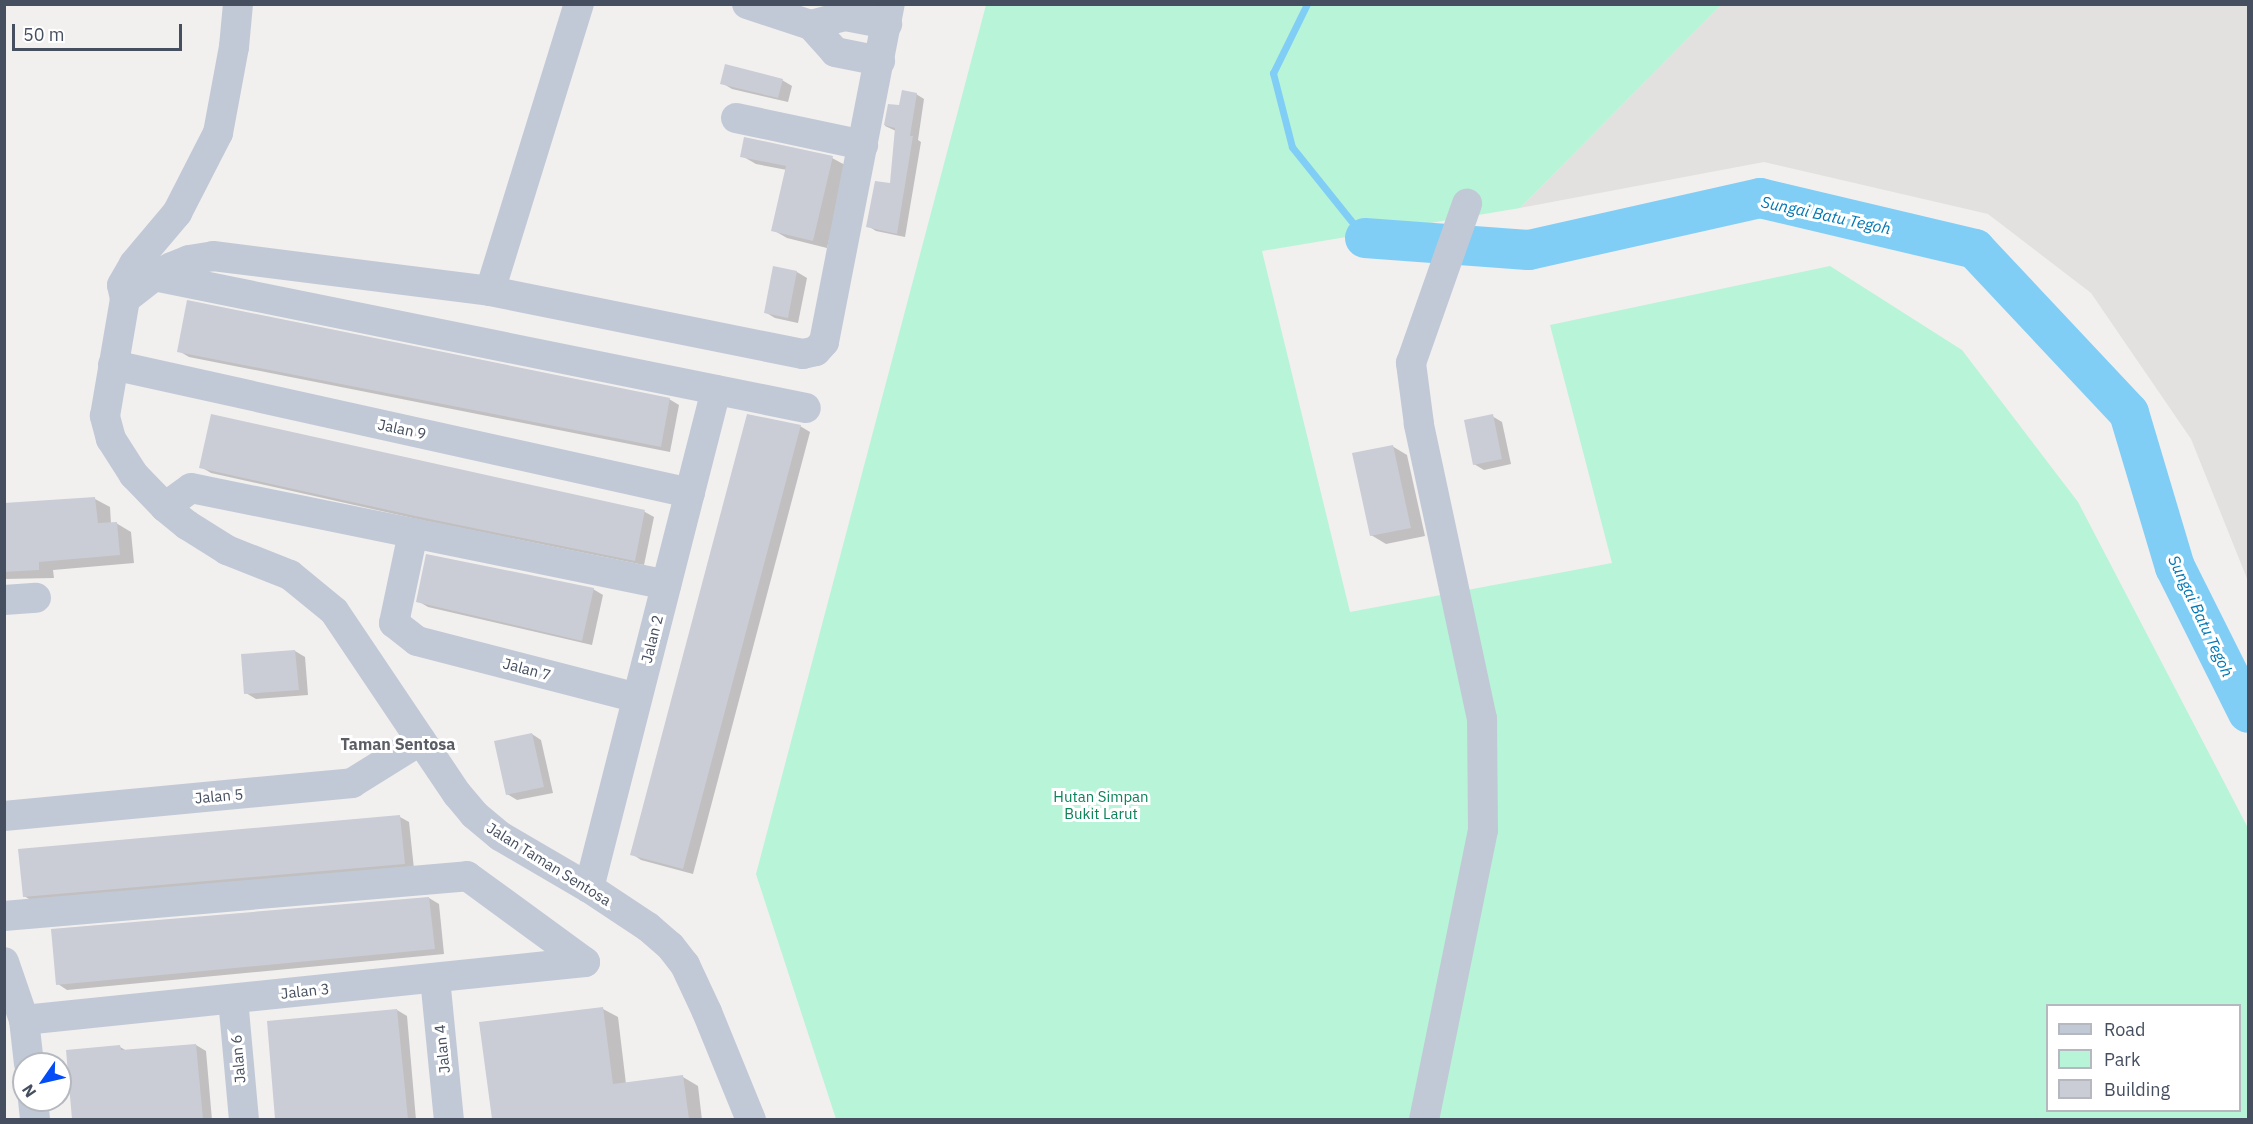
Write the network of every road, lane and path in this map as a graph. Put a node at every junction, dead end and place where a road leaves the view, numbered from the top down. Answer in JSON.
{"nodes":[{"id":1,"x":238,"y":4,"type":"edge"},
{"id":2,"x":579,"y":4,"type":"edge"},
{"id":3,"x":747,"y":4,"type":"edge"},
{"id":4,"x":889,"y":14,"type":"edge"},
{"id":5,"x":811,"y":25,"type":"junction"},
{"id":6,"x":880,"y":62,"type":"junction"},
{"id":7,"x":736,"y":118,"type":"dead end"},
{"id":8,"x":863,"y":145,"type":"junction"},
{"id":9,"x":1467,"y":204,"type":"dead end"},
{"id":10,"x":154,"y":276,"type":"junction"},
{"id":11,"x":490,"y":291,"type":"junction"},
{"id":12,"x":125,"y":299,"type":"junction"},
{"id":13,"x":113,"y":365,"type":"junction"},
{"id":14,"x":716,"y":390,"type":"junction"},
{"id":15,"x":806,"y":408,"type":"dead end"},
{"id":16,"x":690,"y":493,"type":"junction"},
{"id":17,"x":165,"y":507,"type":"junction"},
{"id":18,"x":413,"y":533,"type":"junction"},
{"id":19,"x":666,"y":585,"type":"junction"},
{"id":20,"x":36,"y":598,"type":"dead end"},
{"id":21,"x":4,"y":600,"type":"edge"},
{"id":22,"x":637,"y":698,"type":"junction"},
{"id":23,"x":421,"y":740,"type":"junction"},
{"id":24,"x":4,"y":816,"type":"edge"},
{"id":25,"x":589,"y":888,"type":"junction"},
{"id":26,"x":4,"y":916,"type":"edge"},
{"id":27,"x":4,"y":962,"type":"edge"},
{"id":28,"x":435,"y":978,"type":"junction"},
{"id":29,"x":233,"y":999,"type":"junction"},
{"id":30,"x":24,"y":1020,"type":"junction"},
{"id":31,"x":28,"y":1052,"type":"edge"},
{"id":32,"x":244,"y":1119,"type":"edge"},
{"id":33,"x":449,"y":1119,"type":"edge"},
{"id":34,"x":751,"y":1119,"type":"edge"},
{"id":35,"x":1424,"y":1119,"type":"edge"}],
"edges":[{"from":1,"to":12,"type":"street","name":"Jalan Taman Sentosa"},
{"from":2,"to":11,"type":"street"},
{"from":3,"to":5,"type":"street"},
{"from":4,"to":5,"type":"street"},
{"from":4,"to":6,"type":"street"},
{"from":5,"to":6,"type":"street"},
{"from":6,"to":8,"type":"street"},
{"from":7,"to":8,"type":"street"},
{"from":8,"to":11,"type":"street"},
{"from":9,"to":35,"type":"street"},
{"from":10,"to":11,"type":"street"},
{"from":10,"to":12,"type":"street"},
{"from":10,"to":14,"type":"street"},
{"from":12,"to":13,"type":"street","name":"Jalan Taman Sentosa"},
{"from":13,"to":16,"type":"street","name":"Jalan 9"},
{"from":13,"to":17,"type":"street","name":"Jalan Taman Sentosa"},
{"from":14,"to":15,"type":"street"},
{"from":14,"to":16,"type":"street","name":"Jalan 2"},
{"from":16,"to":19,"type":"street","name":"Jalan 2"},
{"from":17,"to":18,"type":"street"},
{"from":17,"to":23,"type":"street","name":"Jalan Taman Sentosa"},
{"from":18,"to":19,"type":"street"},
{"from":18,"to":22,"type":"street","name":"Jalan 7"},
{"from":19,"to":22,"type":"street","name":"Jalan 2"},
{"from":20,"to":21,"type":"street"},
{"from":22,"to":25,"type":"street","name":"Jalan 2"},
{"from":23,"to":24,"type":"street","name":"Jalan 5"},
{"from":23,"to":25,"type":"street","name":"Jalan Taman Sentosa"},
{"from":25,"to":34,"type":"street","name":"Jalan Taman Sentosa"},
{"from":26,"to":28,"type":"street","name":"Jalan 3"},
{"from":27,"to":30,"type":"street"},
{"from":28,"to":29,"type":"street","name":"Jalan 3"},
{"from":28,"to":33,"type":"street","name":"Jalan 4"},
{"from":29,"to":30,"type":"street","name":"Jalan 3"},
{"from":29,"to":32,"type":"street","name":"Jalan 6"},
{"from":30,"to":31,"type":"street"}]}
